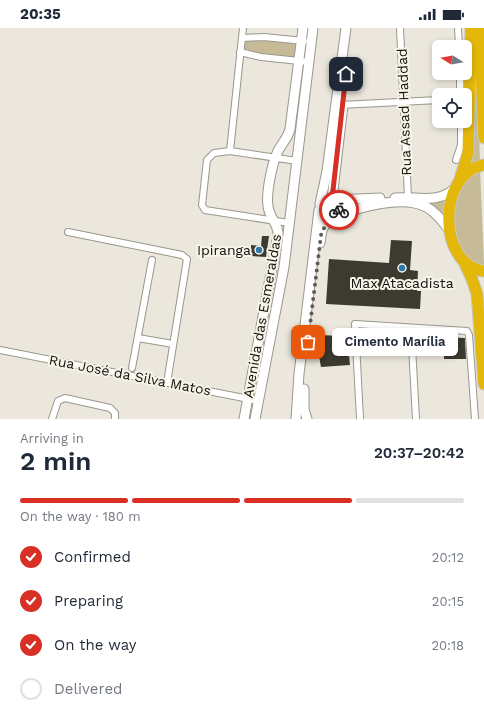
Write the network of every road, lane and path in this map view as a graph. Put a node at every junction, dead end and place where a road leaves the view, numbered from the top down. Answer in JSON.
{"nodes":[{"id":1,"x":243,"y":28,"type":"edge"},
{"id":2,"x":303,"y":28,"type":"edge"},
{"id":3,"x":313,"y":28,"type":"edge"},
{"id":4,"x":346,"y":28,"type":"edge"},
{"id":5,"x":352,"y":28,"type":"edge"},
{"id":6,"x":400,"y":28,"type":"edge"},
{"id":7,"x":458,"y":28,"type":"edge"},
{"id":8,"x":471,"y":28,"type":"edge"},
{"id":9,"x":480,"y":28,"type":"edge"},
{"id":10,"x":242,"y":38,"type":"junction"},
{"id":11,"x":302,"y":40,"type":"junction"},
{"id":12,"x":459,"y":40,"type":"edge"},
{"id":13,"x":311,"y":42,"type":"junction"},
{"id":14,"x":240,"y":52,"type":"junction"},
{"id":15,"x":299,"y":61,"type":"junction"},
{"id":16,"x":309,"y":62,"type":"junction"},
{"id":17,"x":432,"y":100,"type":"edge"},
{"id":18,"x":403,"y":102,"type":"junction"},
{"id":19,"x":339,"y":105,"type":"junction"},
{"id":20,"x":461,"y":128,"type":"edge"},
{"id":21,"x":484,"y":138,"type":"edge"},
{"id":22,"x":230,"y":151,"type":"junction"},
{"id":23,"x":276,"y":159,"type":"junction"},
{"id":24,"x":456,"y":160,"type":"dead end"},
{"id":25,"x":297,"y":161,"type":"junction"},
{"id":26,"x":484,"y":165,"type":"edge"},
{"id":27,"x":331,"y":171,"type":"junction"},
{"id":28,"x":459,"y":182,"type":"junction"},
{"id":29,"x":408,"y":197,"type":"junction"},
{"id":30,"x":333,"y":199,"type":"junction"},
{"id":31,"x":319,"y":207,"type":"junction"},
{"id":32,"x":332,"y":218,"type":"junction"},
{"id":33,"x":274,"y":221,"type":"junction"},
{"id":34,"x":289,"y":223,"type":"junction"},
{"id":35,"x":449,"y":230,"type":"junction"},
{"id":36,"x":68,"y":232,"type":"dead end"},
{"id":37,"x":152,"y":260,"type":"dead end"},
{"id":38,"x":462,"y":260,"type":"junction"},
{"id":39,"x":484,"y":272,"type":"edge"},
{"id":40,"x":411,"y":328,"type":"junction"},
{"id":41,"x":138,"y":338,"type":"junction"},
{"id":42,"x":173,"y":344,"type":"junction"},
{"id":43,"x":0,"y":350,"type":"edge"},
{"id":44,"x":132,"y":368,"type":"dead end"},
{"id":45,"x":167,"y":383,"type":"junction"},
{"id":46,"x":484,"y":384,"type":"edge"},
{"id":47,"x":248,"y":399,"type":"junction"},
{"id":48,"x":259,"y":401,"type":"junction"},
{"id":49,"x":52,"y":419,"type":"edge"},
{"id":50,"x":115,"y":419,"type":"edge"},
{"id":51,"x":244,"y":419,"type":"edge"},
{"id":52,"x":255,"y":419,"type":"edge"},
{"id":53,"x":296,"y":419,"type":"edge"},
{"id":54,"x":307,"y":419,"type":"edge"},
{"id":55,"x":360,"y":419,"type":"edge"},
{"id":56,"x":416,"y":419,"type":"edge"},
{"id":57,"x":475,"y":419,"type":"edge"}],
"edges":[{"from":1,"to":10,"type":"street"},
{"from":2,"to":11,"type":"main road","name":"Avenida das Esmeraldas"},
{"from":3,"to":13,"type":"main road","name":"Avenida das Esmeraldas"},
{"from":4,"to":19,"type":"main road"},
{"from":5,"to":19,"type":"main road"},
{"from":6,"to":18,"type":"street","name":"Rua Assad Haddad"},
{"from":7,"to":12,"type":"street"},
{"from":8,"to":28,"type":"highway"},
{"from":9,"to":21,"type":"highway"},
{"from":10,"to":11,"type":"street"},
{"from":10,"to":14,"type":"street"},
{"from":11,"to":13,"type":"street"},
{"from":11,"to":15,"type":"main road","name":"Avenida das Esmeraldas"},
{"from":13,"to":16,"type":"main road","name":"Avenida das Esmeraldas"},
{"from":14,"to":15,"type":"street"},
{"from":14,"to":22,"type":"street"},
{"from":15,"to":16,"type":"street"},
{"from":15,"to":23,"type":"main road","name":"Avenida das Esmeraldas"},
{"from":16,"to":25,"type":"main road","name":"Avenida das Esmeraldas"},
{"from":17,"to":18,"type":"street"},
{"from":18,"to":19,"type":"street"},
{"from":18,"to":29,"type":"street","name":"Rua Assad Haddad"},
{"from":19,"to":27,"type":"main road"},
{"from":20,"to":24,"type":"street"},
{"from":22,"to":23,"type":"street"},
{"from":22,"to":33,"type":"street"},
{"from":23,"to":25,"type":"street"},
{"from":23,"to":33,"type":"main road","name":"Avenida das Esmeraldas"},
{"from":25,"to":34,"type":"main road","name":"Avenida das Esmeraldas"},
{"from":26,"to":28,"type":"highway"},
{"from":27,"to":30,"type":"main road"},
{"from":27,"to":31,"type":"main road"},
{"from":28,"to":29,"type":"main road"},
{"from":28,"to":35,"type":"highway"},
{"from":29,"to":30,"type":"main road"},
{"from":30,"to":31,"type":"main road"},
{"from":30,"to":32,"type":"main road"},
{"from":31,"to":32,"type":"main road"},
{"from":31,"to":53,"type":"main road"},
{"from":32,"to":35,"type":"main road"},
{"from":32,"to":54,"type":"main road"},
{"from":33,"to":34,"type":"street"},
{"from":33,"to":47,"type":"main road","name":"Avenida das Esmeraldas"},
{"from":34,"to":48,"type":"main road","name":"Avenida das Esmeraldas"},
{"from":35,"to":38,"type":"highway"},
{"from":36,"to":42,"type":"street"},
{"from":37,"to":41,"type":"street"},
{"from":38,"to":39,"type":"highway"},
{"from":38,"to":46,"type":"highway"},
{"from":40,"to":55,"type":"street"},
{"from":40,"to":56,"type":"street"},
{"from":40,"to":57,"type":"street"},
{"from":41,"to":42,"type":"street"},
{"from":41,"to":44,"type":"street"},
{"from":42,"to":45,"type":"street"},
{"from":43,"to":45,"type":"street","name":"Rua José da Silva Matos"},
{"from":45,"to":47,"type":"street","name":"Rua José da Silva Matos"},
{"from":47,"to":48,"type":"street","name":"Rua José da Silva Matos"},
{"from":47,"to":51,"type":"main road","name":"Avenida das Esmeraldas"},
{"from":48,"to":52,"type":"main road","name":"Avenida das Esmeraldas"},
{"from":49,"to":50,"type":"street"}]}
